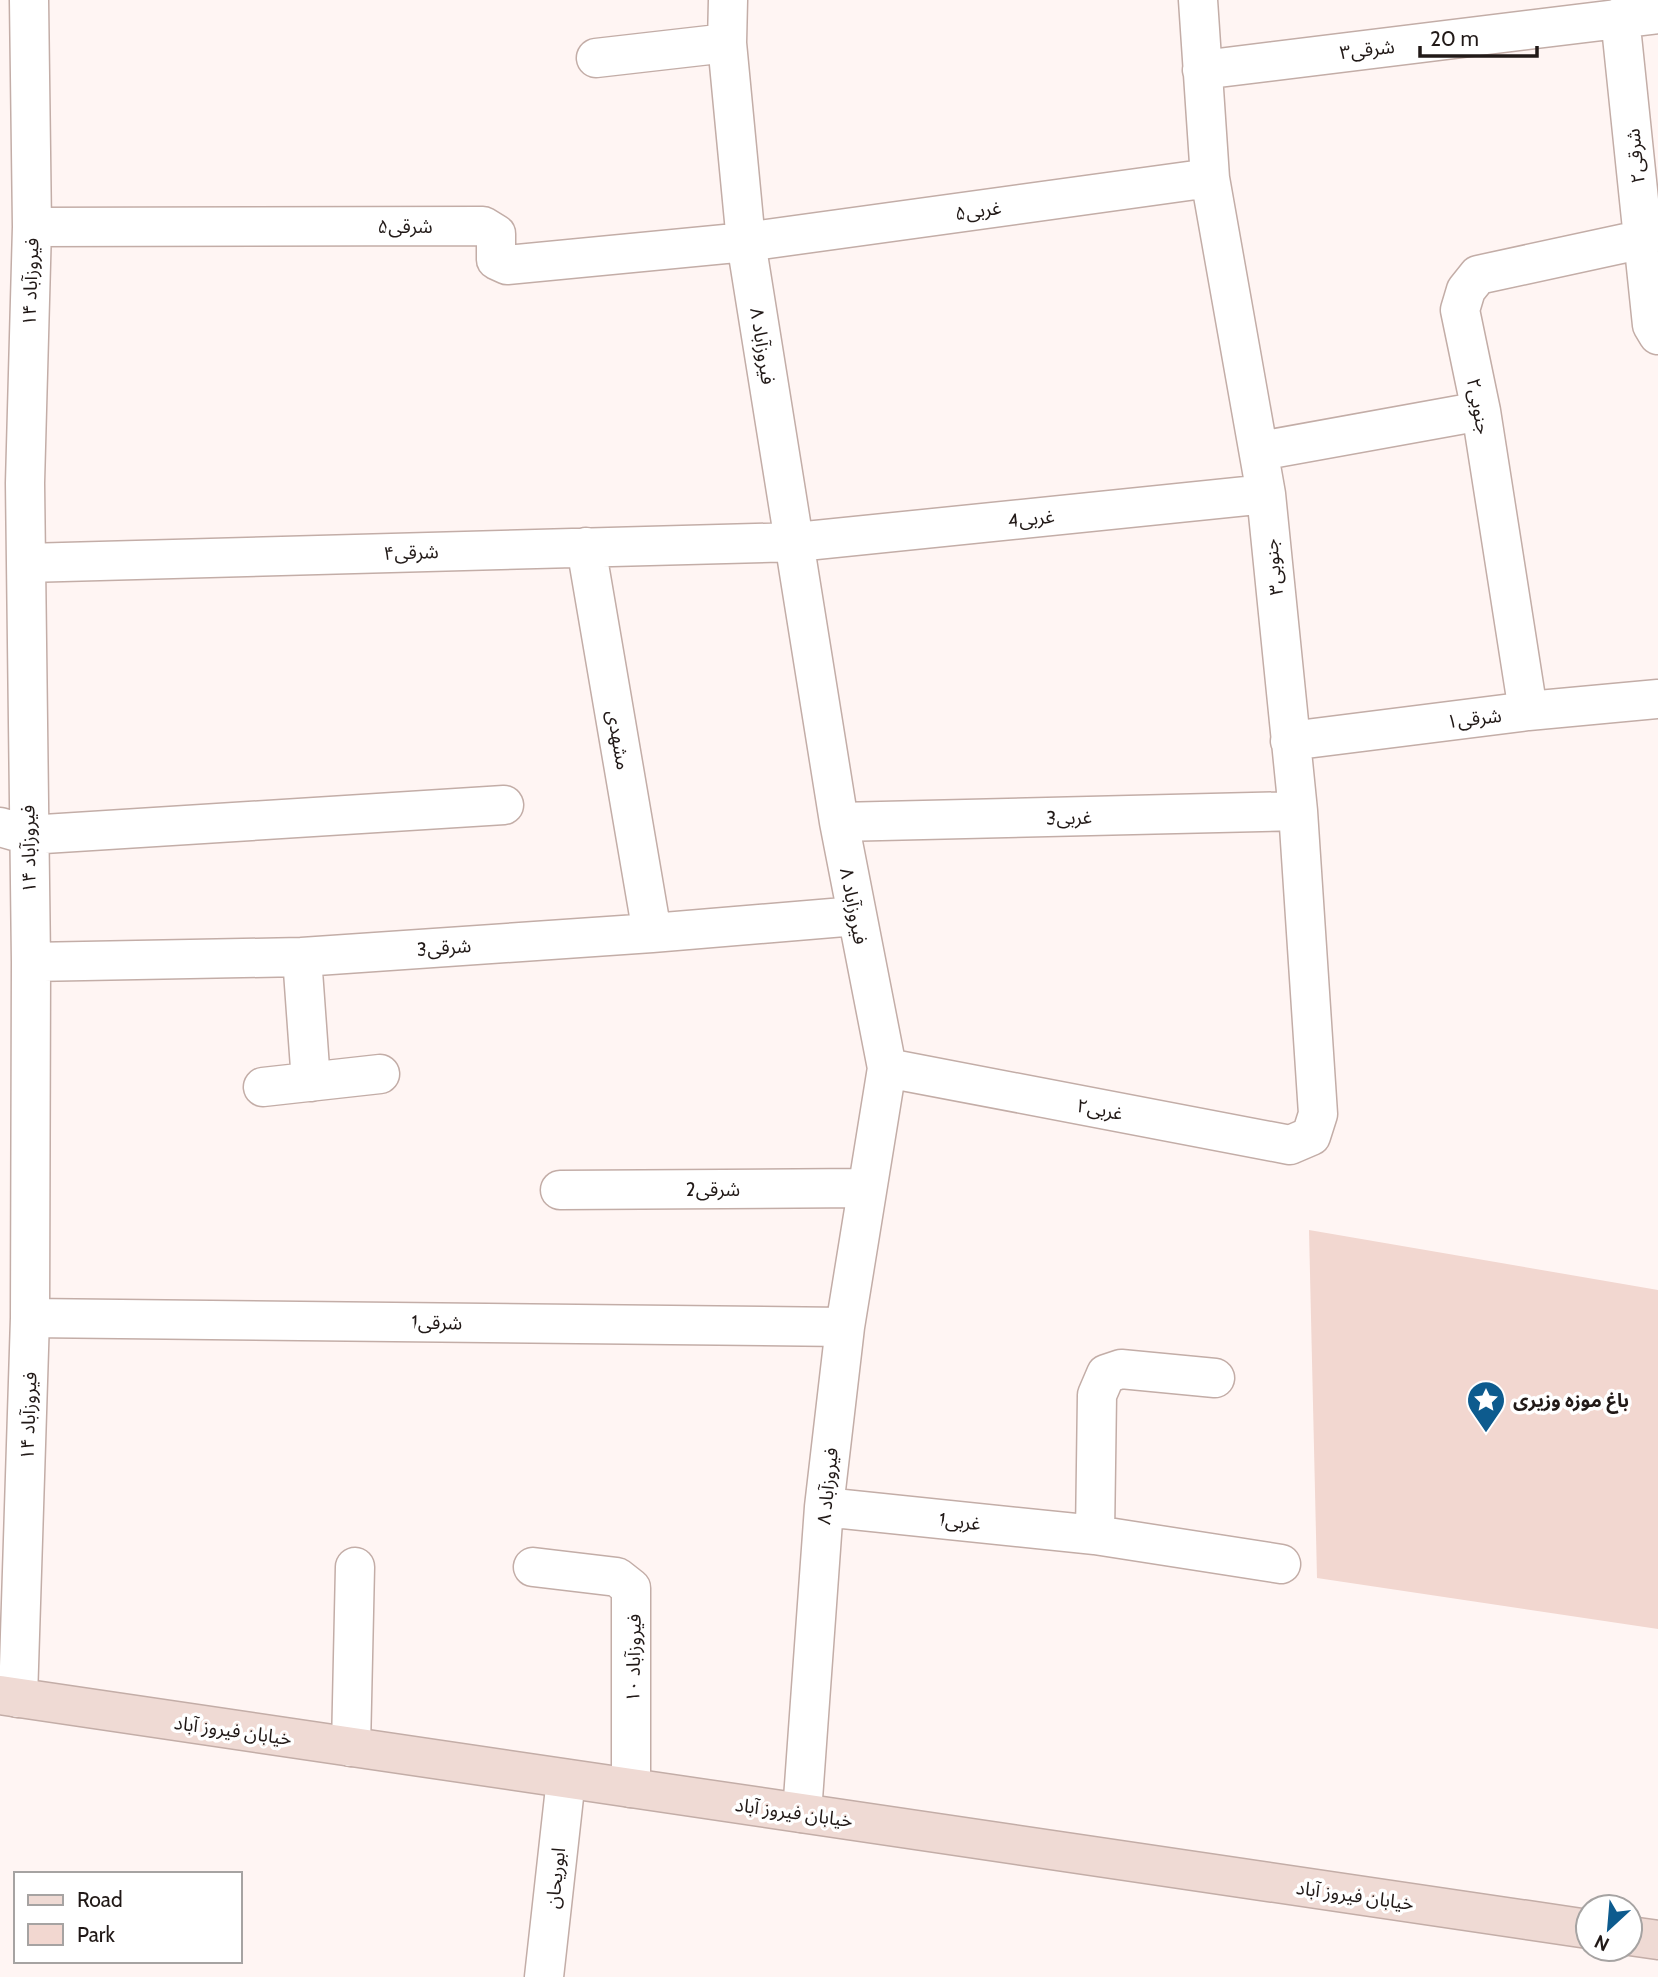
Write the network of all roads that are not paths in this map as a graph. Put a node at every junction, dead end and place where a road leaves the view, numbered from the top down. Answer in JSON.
{"nodes":[{"id":1,"x":29,"y":0,"type":"edge"},
{"id":2,"x":729,"y":0,"type":"edge"},
{"id":3,"x":1198,"y":0,"type":"edge"},
{"id":4,"x":1658,"y":14,"type":"edge"},
{"id":5,"x":1619,"y":17,"type":"junction"},
{"id":6,"x":727,"y":43,"type":"junction"},
{"id":7,"x":14,"y":49,"type":"edge"},
{"id":8,"x":596,"y":58,"type":"dead end"},
{"id":9,"x":1202,"y":70,"type":"junction"},
{"id":10,"x":1210,"y":178,"type":"junction"},
{"id":11,"x":32,"y":227,"type":"junction"},
{"id":12,"x":1644,"y":239,"type":"junction"},
{"id":13,"x":746,"y":242,"type":"junction"},
{"id":14,"x":1658,"y":335,"type":"edge"},
{"id":15,"x":1481,"y":411,"type":"junction"},
{"id":16,"x":1260,"y":451,"type":"junction"},
{"id":17,"x":12,"y":480,"type":"edge"},
{"id":18,"x":1266,"y":494,"type":"junction"},
{"id":19,"x":796,"y":542,"type":"junction"},
{"id":20,"x":586,"y":548,"type":"junction"},
{"id":21,"x":26,"y":563,"type":"junction"},
{"id":22,"x":13,"y":666,"type":"edge"},
{"id":23,"x":1658,"y":699,"type":"edge"},
{"id":24,"x":1528,"y":711,"type":"junction"},
{"id":25,"x":1290,"y":741,"type":"junction"},
{"id":26,"x":504,"y":805,"type":"dead end"},
{"id":27,"x":1298,"y":811,"type":"junction"},
{"id":28,"x":839,"y":822,"type":"junction"},
{"id":29,"x":14,"y":831,"type":"edge"},
{"id":30,"x":856,"y":916,"type":"junction"},
{"id":31,"x":652,"y":933,"type":"junction"},
{"id":32,"x":302,"y":957,"type":"junction"},
{"id":33,"x":31,"y":962,"type":"junction"},
{"id":34,"x":887,"y":1068,"type":"junction"},
{"id":35,"x":380,"y":1074,"type":"dead end"},
{"id":36,"x":311,"y":1082,"type":"junction"},
{"id":37,"x":263,"y":1087,"type":"dead end"},
{"id":38,"x":15,"y":1098,"type":"edge"},
{"id":39,"x":1311,"y":1136,"type":"joint"},
{"id":40,"x":865,"y":1188,"type":"junction"},
{"id":41,"x":560,"y":1190,"type":"dead end"},
{"id":42,"x":30,"y":1318,"type":"junction"},
{"id":43,"x":845,"y":1327,"type":"junction"},
{"id":44,"x":15,"y":1364,"type":"edge"},
{"id":45,"x":1215,"y":1378,"type":"dead end"},
{"id":46,"x":824,"y":1507,"type":"junction"},
{"id":47,"x":1095,"y":1535,"type":"junction"},
{"id":48,"x":1281,"y":1564,"type":"dead end"},
{"id":49,"x":355,"y":1567,"type":"dead end"},
{"id":50,"x":533,"y":1567,"type":"dead end"},
{"id":51,"x":9,"y":1697,"type":"edge"},
{"id":52,"x":351,"y":1747,"type":"junction"},
{"id":53,"x":566,"y":1779,"type":"junction"},
{"id":54,"x":631,"y":1788,"type":"junction"},
{"id":55,"x":802,"y":1813,"type":"junction"},
{"id":56,"x":1574,"y":1927,"type":"edge"},
{"id":57,"x":544,"y":1977,"type":"edge"}],
"edges":[{"from":1,"to":7,"type":"street","name":"فیروزآباد ۱۴"},
{"from":2,"to":6,"type":"street","name":"فیروزآباد ۸"},
{"from":3,"to":9,"type":"street","name":"جنوبی۳"},
{"from":4,"to":5,"type":"street","name":"شرقی۳"},
{"from":5,"to":9,"type":"street","name":"شرقی۳"},
{"from":5,"to":12,"type":"street","name":"شرقی۲"},
{"from":6,"to":8,"type":"street"},
{"from":6,"to":13,"type":"street","name":"فیروزآباد ۸"},
{"from":7,"to":11,"type":"street","name":"فیروزآباد ۱۴"},
{"from":9,"to":10,"type":"street","name":"جنوبی۳"},
{"from":10,"to":13,"type":"street","name":"غربی۵"},
{"from":10,"to":16,"type":"street","name":"جنوبی۳"},
{"from":11,"to":13,"type":"street","name":"شرقی۵"},
{"from":11,"to":17,"type":"street","name":"فیروزآباد ۱۴"},
{"from":12,"to":14,"type":"street","name":"شرقی۲"},
{"from":12,"to":15,"type":"street","name":"جنوبی۲"},
{"from":13,"to":19,"type":"street","name":"فیروزآباد ۸"},
{"from":15,"to":16,"type":"street"},
{"from":15,"to":24,"type":"street","name":"جنوبی۲"},
{"from":16,"to":18,"type":"street","name":"جنوبی۳"},
{"from":17,"to":21,"type":"street","name":"فیروزآباد ۱۴"},
{"from":18,"to":19,"type":"street","name":"غربی4"},
{"from":18,"to":25,"type":"street","name":"جنوبی۳"},
{"from":19,"to":20,"type":"street","name":"شرقی۴"},
{"from":19,"to":28,"type":"street","name":"فیروزآباد ۸"},
{"from":20,"to":21,"type":"street","name":"شرقی۴"},
{"from":20,"to":31,"type":"street","name":"مشهدی"},
{"from":21,"to":22,"type":"street","name":"فیروزآباد ۱۴"},
{"from":22,"to":29,"type":"street","name":"فیروزآباد ۱۴"},
{"from":23,"to":24,"type":"street","name":"شرقی۱"},
{"from":24,"to":25,"type":"street","name":"شرقی۱"},
{"from":25,"to":27,"type":"street","name":"جنوبی۳"},
{"from":26,"to":29,"type":"street"},
{"from":27,"to":28,"type":"street","name":"غربی3"},
{"from":27,"to":39,"type":"street","name":"جنوبی۳"},
{"from":28,"to":30,"type":"street","name":"فیروزآباد ۸"},
{"from":29,"to":33,"type":"street","name":"فیروزآباد ۱۴"},
{"from":30,"to":31,"type":"street","name":"شرقی3"},
{"from":30,"to":34,"type":"street","name":"فیروزآباد ۸"},
{"from":31,"to":32,"type":"street","name":"شرقی3"},
{"from":32,"to":33,"type":"street","name":"شرقی3"},
{"from":32,"to":36,"type":"street"},
{"from":33,"to":38,"type":"street","name":"فیروزآباد ۱۴"},
{"from":34,"to":39,"type":"street","name":"غربی۲"},
{"from":34,"to":40,"type":"street","name":"فیروزآباد ۸"},
{"from":35,"to":36,"type":"street"},
{"from":36,"to":37,"type":"street"},
{"from":38,"to":42,"type":"street","name":"فیروزآباد ۱۴"},
{"from":40,"to":41,"type":"street","name":"شرقی2"},
{"from":40,"to":43,"type":"street","name":"فیروزآباد ۸"},
{"from":42,"to":43,"type":"street","name":"شرقی1"},
{"from":42,"to":44,"type":"street","name":"فیروزآباد ۱۴"},
{"from":43,"to":46,"type":"street","name":"فیروزآباد ۸"},
{"from":44,"to":51,"type":"street","name":"فیروزآباد ۱۴"},
{"from":45,"to":47,"type":"street"},
{"from":46,"to":47,"type":"street","name":"غربی1"},
{"from":46,"to":55,"type":"street","name":"فیروزآباد ۸"},
{"from":47,"to":48,"type":"street","name":"غربی1"},
{"from":49,"to":52,"type":"street"},
{"from":50,"to":54,"type":"street","name":"فیروزآباد ۱۰"},
{"from":51,"to":52,"type":"main road","name":"خیابان فیروز آباد"},
{"from":52,"to":53,"type":"main road","name":"خیابان فیروز آباد"},
{"from":53,"to":54,"type":"main road","name":"خیابان فیروز آباد"},
{"from":53,"to":57,"type":"street","name":"ابوریحان"},
{"from":54,"to":55,"type":"main road","name":"خیابان فیروز آباد"},
{"from":55,"to":56,"type":"main road","name":"خیابان فیروز آباد"}]}
